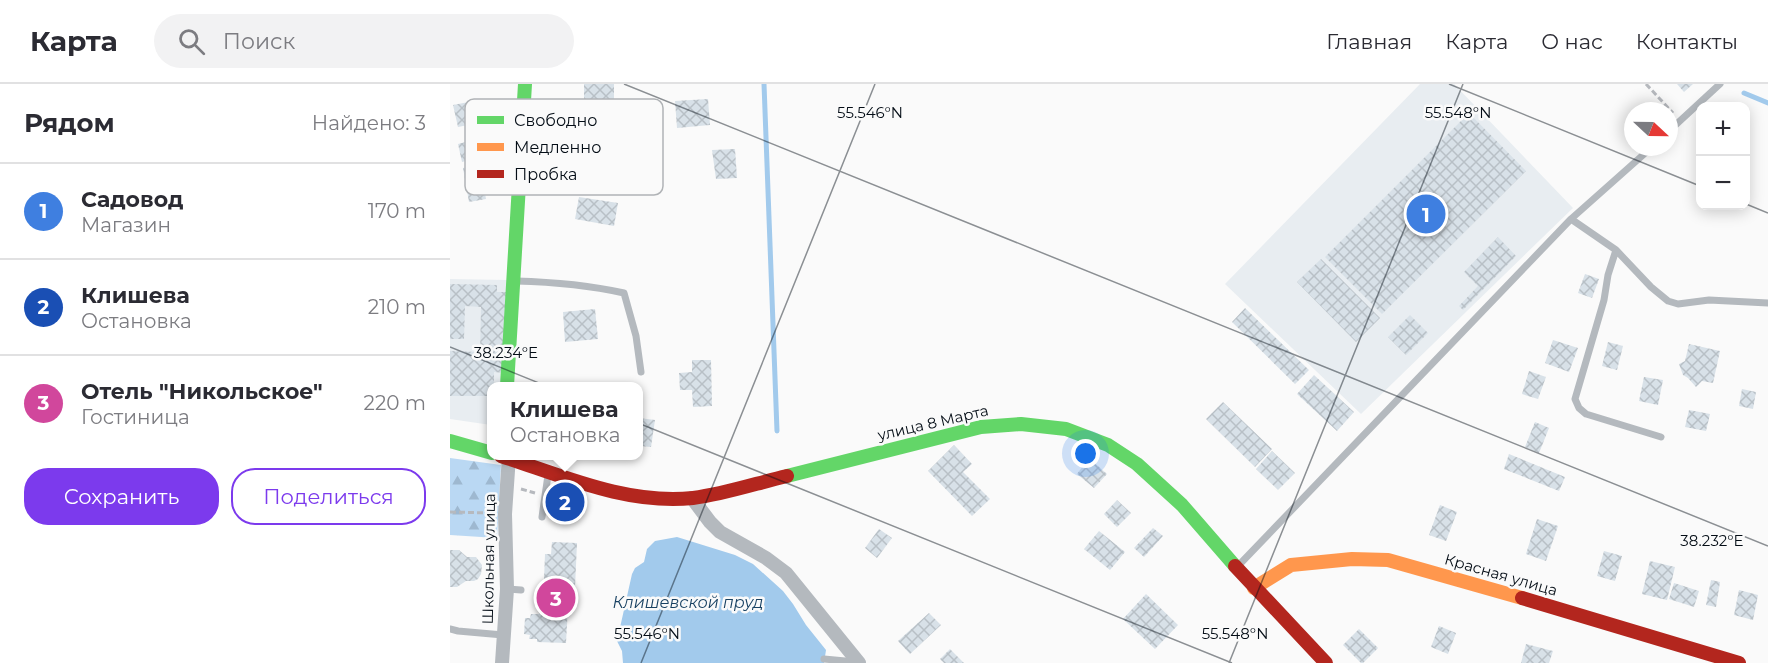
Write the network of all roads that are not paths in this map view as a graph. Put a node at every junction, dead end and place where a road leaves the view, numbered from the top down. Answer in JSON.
{"nodes":[{"id":1,"x":525,"y":84,"type":"edge"},
{"id":2,"x":1720,"y":84,"type":"edge"},
{"id":3,"x":524,"y":99,"type":"edge"},
{"id":4,"x":1678,"y":124,"type":"edge"},
{"id":5,"x":1642,"y":156,"type":"edge"},
{"id":6,"x":518,"y":195,"type":"edge"},
{"id":7,"x":1571,"y":219,"type":"junction"},
{"id":8,"x":1616,"y":250,"type":"junction"},
{"id":9,"x":513,"y":281,"type":"junction"},
{"id":10,"x":1768,"y":303,"type":"edge"},
{"id":11,"x":641,"y":372,"type":"dead end"},
{"id":12,"x":507,"y":382,"type":"edge"},
{"id":13,"x":1661,"y":437,"type":"dead end"},
{"id":14,"x":450,"y":441,"type":"edge"},
{"id":15,"x":487,"y":452,"type":"edge"},
{"id":16,"x":506,"y":460,"type":"edge"},
{"id":17,"x":516,"y":460,"type":"edge"},
{"id":18,"x":548,"y":472,"type":"junction"},
{"id":19,"x":692,"y":498,"type":"junction"},
{"id":20,"x":543,"y":517,"type":"dead end"},
{"id":21,"x":1237,"y":568,"type":"junction"},
{"id":22,"x":1254,"y":588,"type":"junction"},
{"id":23,"x":450,"y":628,"type":"edge"},
{"id":24,"x":503,"y":635,"type":"junction"},
{"id":25,"x":824,"y":659,"type":"dead end"},
{"id":26,"x":1731,"y":662,"type":"edge"},
{"id":27,"x":501,"y":663,"type":"edge"},
{"id":28,"x":859,"y":663,"type":"edge"},
{"id":29,"x":1326,"y":663,"type":"edge"}],
"edges":[{"from":1,"to":3,"type":"main road"},
{"from":2,"to":4,"type":"lane"},
{"from":5,"to":7,"type":"lane"},
{"from":6,"to":9,"type":"main road"},
{"from":7,"to":8,"type":"lane"},
{"from":7,"to":21,"type":"lane"},
{"from":8,"to":10,"type":"lane"},
{"from":8,"to":13,"type":"lane"},
{"from":9,"to":11,"type":"lane"},
{"from":9,"to":12,"type":"main road"},
{"from":14,"to":15,"type":"main road"},
{"from":16,"to":24,"type":"street","name":"Школьная улица"},
{"from":17,"to":18,"type":"main road","name":"улица 8 Марта"},
{"from":18,"to":19,"type":"main road","name":"улица 8 Марта"},
{"from":18,"to":20,"type":"lane"},
{"from":19,"to":21,"type":"main road","name":"улица 8 Марта"},
{"from":19,"to":28,"type":"street"},
{"from":21,"to":22,"type":"main road","name":"улица 8 Марта"},
{"from":22,"to":26,"type":"main road","name":"Красная улица"},
{"from":22,"to":29,"type":"main road","name":"улица 8 Марта"},
{"from":23,"to":24,"type":"lane"},
{"from":24,"to":27,"type":"street","name":"Школьная улица"},
{"from":25,"to":28,"type":"lane"}]}
